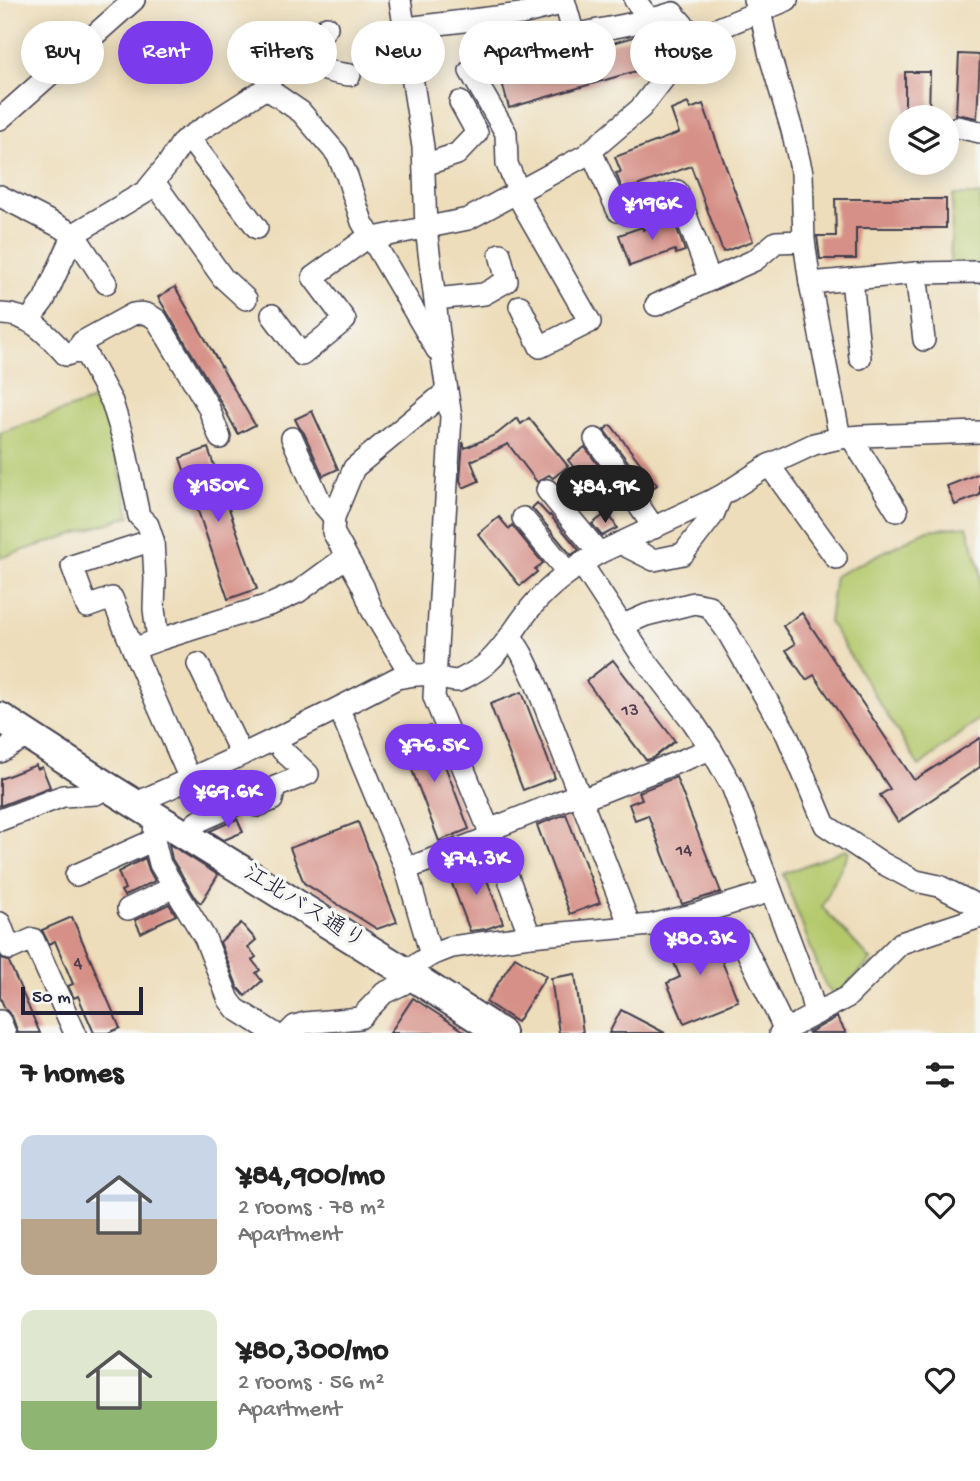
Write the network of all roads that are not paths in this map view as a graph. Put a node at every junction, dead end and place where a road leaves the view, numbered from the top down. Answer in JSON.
{"nodes":[{"id":1,"x":134,"y":0,"type":"edge"},
{"id":2,"x":400,"y":0,"type":"edge"},
{"id":3,"x":635,"y":0,"type":"edge"},
{"id":4,"x":787,"y":0,"type":"edge"},
{"id":5,"x":571,"y":2,"type":"edge"},
{"id":6,"x":757,"y":5,"type":"edge"},
{"id":7,"x":404,"y":21,"type":"edge"},
{"id":8,"x":573,"y":21,"type":"edge"},
{"id":9,"x":651,"y":21,"type":"joint"},
{"id":10,"x":680,"y":21,"type":"edge"},
{"id":11,"x":727,"y":21,"type":"edge"},
{"id":12,"x":445,"y":24,"type":"edge"},
{"id":13,"x":337,"y":73,"type":"edge"},
{"id":14,"x":350,"y":75,"type":"dead end"},
{"id":15,"x":267,"y":84,"type":"edge"},
{"id":16,"x":414,"y":84,"type":"edge"},
{"id":17,"x":478,"y":84,"type":"edge"},
{"id":18,"x":660,"y":84,"type":"edge"},
{"id":19,"x":265,"y":88,"type":"junction"},
{"id":20,"x":460,"y":102,"type":"dead end"},
{"id":21,"x":0,"y":119,"type":"edge"},
{"id":22,"x":959,"y":127,"type":"edge"},
{"id":23,"x":980,"y":132,"type":"edge"},
{"id":24,"x":186,"y":139,"type":"junction"},
{"id":25,"x":591,"y":151,"type":"junction"},
{"id":26,"x":424,"y":165,"type":"junction"},
{"id":27,"x":154,"y":182,"type":"junction"},
{"id":28,"x":518,"y":193,"type":"junction"},
{"id":29,"x":0,"y":196,"type":"edge"},
{"id":30,"x":257,"y":228,"type":"dead end"},
{"id":31,"x":426,"y":228,"type":"junction"},
{"id":32,"x":74,"y":234,"type":"junction"},
{"id":33,"x":372,"y":239,"type":"junction"},
{"id":34,"x":804,"y":241,"type":"junction"},
{"id":35,"x":500,"y":254,"type":"dead end"},
{"id":36,"x":980,"y":272,"type":"edge"},
{"id":37,"x":916,"y":273,"type":"junction"},
{"id":38,"x":852,"y":279,"type":"junction"},
{"id":39,"x":710,"y":280,"type":"junction"},
{"id":40,"x":106,"y":282,"type":"dead end"},
{"id":41,"x":810,"y":283,"type":"junction"},
{"id":42,"x":246,"y":299,"type":"dead end"},
{"id":43,"x":435,"y":299,"type":"junction"},
{"id":44,"x":656,"y":305,"type":"dead end"},
{"id":45,"x":520,"y":306,"type":"dead end"},
{"id":46,"x":0,"y":314,"type":"edge"},
{"id":47,"x":272,"y":315,"type":"dead end"},
{"id":48,"x":29,"y":320,"type":"junction"},
{"id":49,"x":924,"y":340,"type":"dead end"},
{"id":50,"x":75,"y":352,"type":"junction"},
{"id":51,"x":442,"y":358,"type":"junction"},
{"id":52,"x":860,"y":358,"type":"dead end"},
{"id":53,"x":447,"y":391,"type":"junction"},
{"id":54,"x":980,"y":432,"type":"edge"},
{"id":55,"x":845,"y":437,"type":"junction"},
{"id":56,"x":220,"y":438,"type":"dead end"},
{"id":57,"x":292,"y":438,"type":"dead end"},
{"id":58,"x":594,"y":439,"type":"dead end"},
{"id":59,"x":769,"y":465,"type":"junction"},
{"id":60,"x":547,"y":490,"type":"dead end"},
{"id":61,"x":721,"y":496,"type":"junction"},
{"id":62,"x":897,"y":511,"type":"dead end"},
{"id":63,"x":334,"y":517,"type":"junction"},
{"id":64,"x":523,"y":518,"type":"dead end"},
{"id":65,"x":654,"y":528,"type":"junction"},
{"id":66,"x":153,"y":540,"type":"junction"},
{"id":67,"x":620,"y":543,"type":"junction"},
{"id":68,"x":346,"y":557,"type":"junction"},
{"id":69,"x":836,"y":558,"type":"dead end"},
{"id":70,"x":583,"y":563,"type":"junction"},
{"id":71,"x":621,"y":626,"type":"junction"},
{"id":72,"x":510,"y":636,"type":"junction"},
{"id":73,"x":158,"y":640,"type":"junction"},
{"id":74,"x":133,"y":649,"type":"junction"},
{"id":75,"x":198,"y":664,"type":"dead end"},
{"id":76,"x":411,"y":675,"type":"junction"},
{"id":77,"x":437,"y":677,"type":"junction"},
{"id":78,"x":0,"y":717,"type":"edge"},
{"id":79,"x":344,"y":720,"type":"dead end"},
{"id":80,"x":29,"y":735,"type":"junction"},
{"id":81,"x":278,"y":738,"type":"junction"},
{"id":82,"x":711,"y":749,"type":"junction"},
{"id":83,"x":0,"y":752,"type":"edge"},
{"id":84,"x":241,"y":754,"type":"junction"},
{"id":85,"x":190,"y":779,"type":"junction"},
{"id":86,"x":108,"y":787,"type":"junction"},
{"id":87,"x":580,"y":797,"type":"junction"},
{"id":88,"x":0,"y":820,"type":"edge"},
{"id":89,"x":148,"y":820,"type":"junction"},
{"id":90,"x":489,"y":830,"type":"junction"},
{"id":91,"x":190,"y":837,"type":"junction"},
{"id":92,"x":406,"y":869,"type":"junction"},
{"id":93,"x":76,"y":875,"type":"dead end"},
{"id":94,"x":174,"y":887,"type":"junction"},
{"id":95,"x":771,"y":891,"type":"junction"},
{"id":96,"x":980,"y":907,"type":"edge"},
{"id":97,"x":128,"y":909,"type":"dead end"},
{"id":98,"x":980,"y":917,"type":"edge"},
{"id":99,"x":630,"y":926,"type":"junction"},
{"id":100,"x":1,"y":928,"type":"edge"},
{"id":101,"x":530,"y":936,"type":"junction"},
{"id":102,"x":742,"y":941,"type":"dead end"},
{"id":103,"x":430,"y":955,"type":"junction"},
{"id":104,"x":409,"y":974,"type":"junction"},
{"id":105,"x":815,"y":1014,"type":"junction"},
{"id":106,"x":0,"y":1021,"type":"edge"},
{"id":107,"x":782,"y":1032,"type":"edge"},
{"id":108,"x":5,"y":1033,"type":"edge"},
{"id":109,"x":75,"y":1033,"type":"edge"},
{"id":110,"x":274,"y":1033,"type":"edge"},
{"id":111,"x":288,"y":1033,"type":"edge"},
{"id":112,"x":500,"y":1033,"type":"edge"}],
"edges":[{"from":1,"to":21,"type":"street"},
{"from":2,"to":7,"type":"street"},
{"from":3,"to":9,"type":"street"},
{"from":4,"to":6,"type":"street"},
{"from":5,"to":8,"type":"street"},
{"from":5,"to":12,"type":"street"},
{"from":6,"to":11,"type":"street"},
{"from":6,"to":34,"type":"street"},
{"from":9,"to":10,"type":"street"},
{"from":13,"to":14,"type":"street"},
{"from":15,"to":19,"type":"street"},
{"from":16,"to":26,"type":"street"},
{"from":17,"to":28,"type":"street"},
{"from":18,"to":25,"type":"street"},
{"from":19,"to":24,"type":"street"},
{"from":19,"to":33,"type":"street"},
{"from":20,"to":26,"type":"street"},
{"from":22,"to":23,"type":"street"},
{"from":24,"to":27,"type":"street"},
{"from":24,"to":30,"type":"street"},
{"from":25,"to":28,"type":"street"},
{"from":25,"to":39,"type":"street"},
{"from":26,"to":31,"type":"street"},
{"from":27,"to":32,"type":"street"},
{"from":27,"to":42,"type":"street"},
{"from":28,"to":31,"type":"street"},
{"from":28,"to":45,"type":"street"},
{"from":29,"to":32,"type":"street"},
{"from":31,"to":33,"type":"street"},
{"from":31,"to":43,"type":"street"},
{"from":32,"to":40,"type":"street"},
{"from":32,"to":48,"type":"street"},
{"from":33,"to":47,"type":"street"},
{"from":33,"to":51,"type":"street"},
{"from":34,"to":39,"type":"street"},
{"from":34,"to":41,"type":"street"},
{"from":35,"to":43,"type":"street"},
{"from":36,"to":37,"type":"street"},
{"from":37,"to":38,"type":"street"},
{"from":37,"to":49,"type":"street"},
{"from":38,"to":41,"type":"street"},
{"from":38,"to":52,"type":"street"},
{"from":39,"to":44,"type":"street"},
{"from":41,"to":55,"type":"street"},
{"from":43,"to":51,"type":"street"},
{"from":46,"to":48,"type":"street"},
{"from":48,"to":50,"type":"street"},
{"from":50,"to":56,"type":"street"},
{"from":50,"to":66,"type":"street"},
{"from":51,"to":53,"type":"street"},
{"from":53,"to":63,"type":"street"},
{"from":53,"to":77,"type":"street"},
{"from":54,"to":55,"type":"street"},
{"from":55,"to":59,"type":"street"},
{"from":55,"to":62,"type":"street"},
{"from":57,"to":63,"type":"street"},
{"from":58,"to":65,"type":"street"},
{"from":59,"to":61,"type":"street"},
{"from":59,"to":69,"type":"street"},
{"from":60,"to":70,"type":"street"},
{"from":61,"to":65,"type":"street"},
{"from":61,"to":67,"type":"street"},
{"from":63,"to":68,"type":"street"},
{"from":64,"to":70,"type":"street"},
{"from":65,"to":67,"type":"street"},
{"from":66,"to":73,"type":"street"},
{"from":66,"to":74,"type":"street"},
{"from":67,"to":70,"type":"street"},
{"from":68,"to":73,"type":"street"},
{"from":68,"to":76,"type":"street"},
{"from":70,"to":71,"type":"street"},
{"from":70,"to":72,"type":"street"},
{"from":71,"to":82,"type":"street"},
{"from":71,"to":96,"type":"street"},
{"from":72,"to":77,"type":"street"},
{"from":72,"to":87,"type":"street"},
{"from":73,"to":74,"type":"street"},
{"from":74,"to":85,"type":"street"},
{"from":75,"to":84,"type":"street"},
{"from":76,"to":77,"type":"street"},
{"from":76,"to":81,"type":"street"},
{"from":77,"to":90,"type":"street"},
{"from":78,"to":80,"type":"main road","name":"江北バス通り"},
{"from":79,"to":92,"type":"street"},
{"from":80,"to":83,"type":"street"},
{"from":80,"to":86,"type":"main road","name":"江北バス通り"},
{"from":81,"to":84,"type":"street"},
{"from":81,"to":91,"type":"street"},
{"from":82,"to":87,"type":"street"},
{"from":82,"to":95,"type":"street"},
{"from":84,"to":85,"type":"street"},
{"from":85,"to":89,"type":"street"},
{"from":86,"to":88,"type":"street"},
{"from":86,"to":89,"type":"main road","name":"江北バス通り"},
{"from":87,"to":90,"type":"street"},
{"from":87,"to":99,"type":"street"},
{"from":89,"to":91,"type":"main road","name":"江北バス通り"},
{"from":89,"to":93,"type":"street"},
{"from":89,"to":94,"type":"street"},
{"from":90,"to":92,"type":"street"},
{"from":90,"to":101,"type":"street"},
{"from":91,"to":104,"type":"main road","name":"江北バス通り"},
{"from":92,"to":103,"type":"street"},
{"from":94,"to":97,"type":"street"},
{"from":94,"to":110,"type":"street"},
{"from":95,"to":99,"type":"street"},
{"from":95,"to":105,"type":"street"},
{"from":98,"to":105,"type":"street"},
{"from":99,"to":101,"type":"street"},
{"from":100,"to":109,"type":"street"},
{"from":101,"to":103,"type":"street"},
{"from":102,"to":107,"type":"street"},
{"from":103,"to":104,"type":"street"},
{"from":104,"to":111,"type":"street"},
{"from":104,"to":112,"type":"main road","name":"江北バス通り"},
{"from":105,"to":107,"type":"street"},
{"from":106,"to":108,"type":"street"}]}
